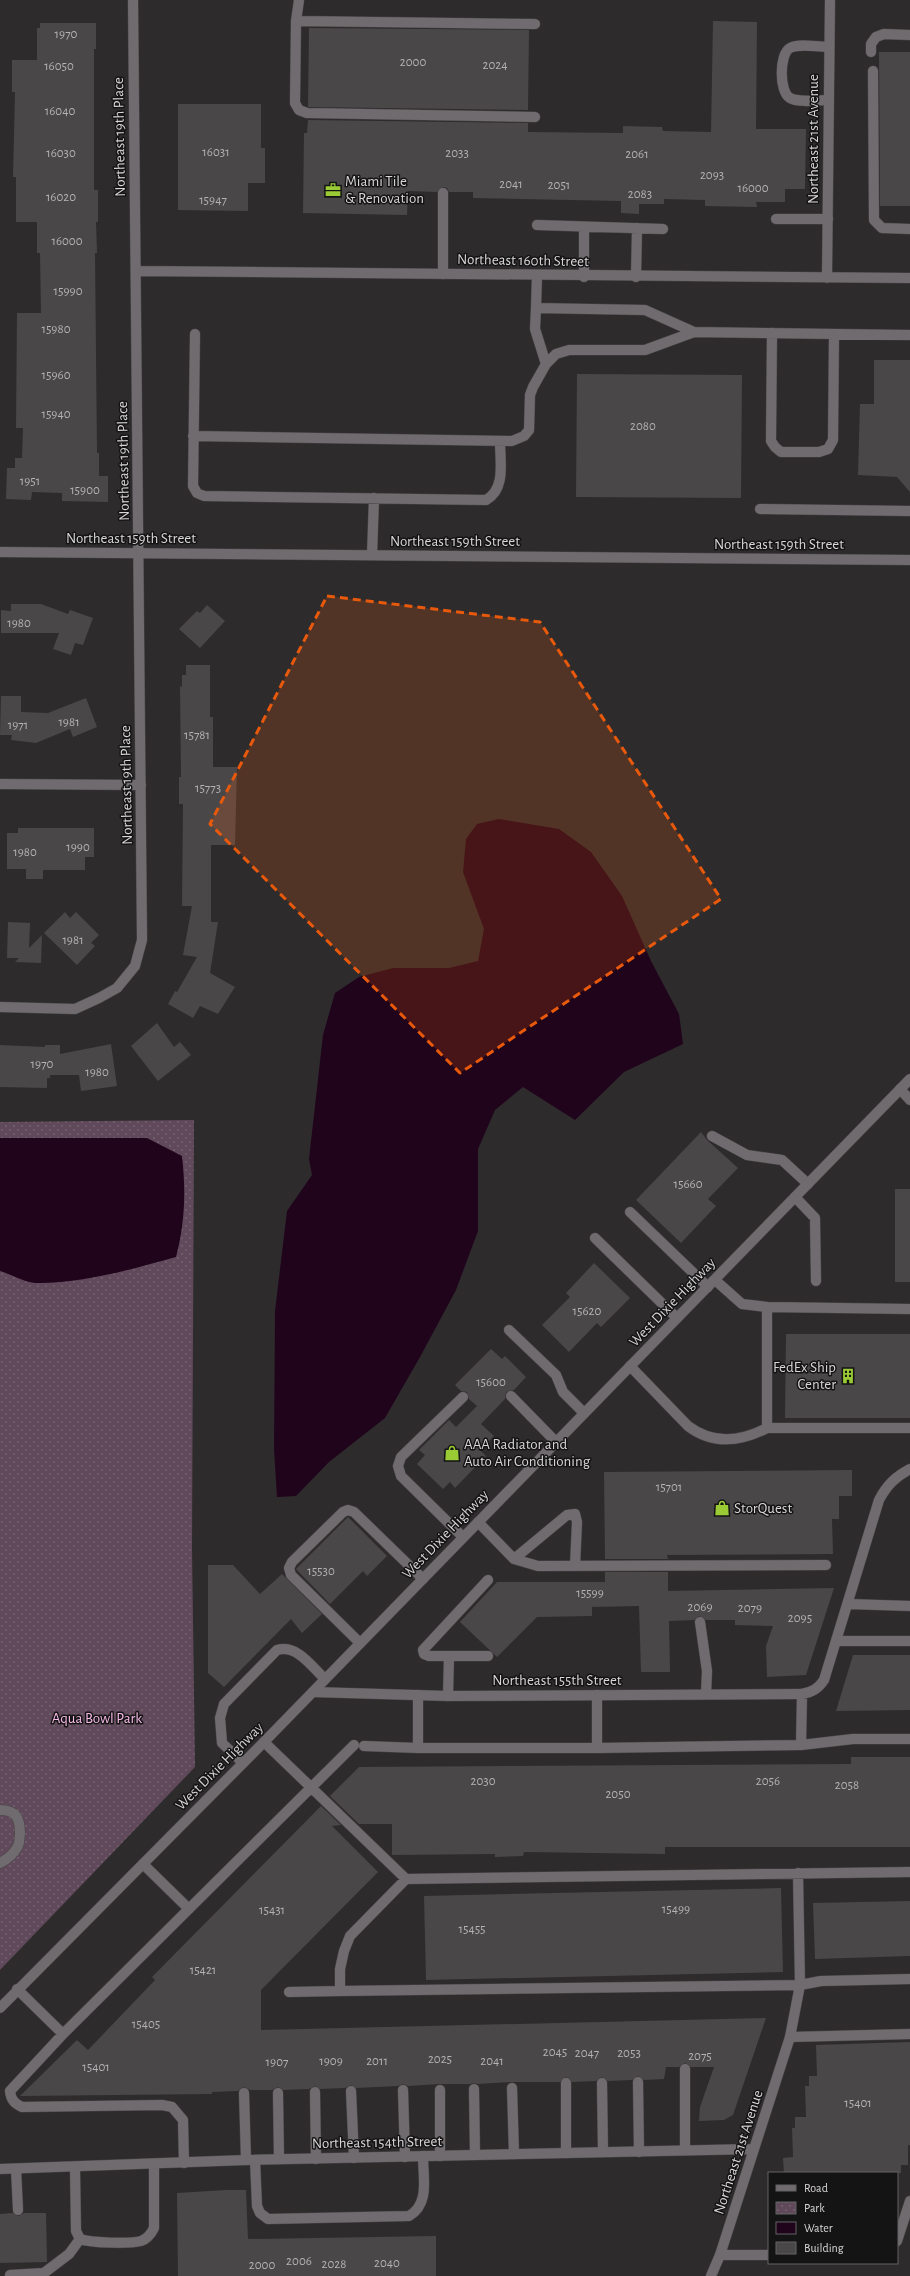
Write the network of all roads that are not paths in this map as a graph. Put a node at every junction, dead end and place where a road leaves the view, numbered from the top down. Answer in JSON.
{"nodes":[{"id":1,"x":133,"y":0,"type":"edge"},
{"id":2,"x":299,"y":0,"type":"edge"},
{"id":3,"x":830,"y":0,"type":"edge"},
{"id":4,"x":296,"y":21,"type":"junction"},
{"id":5,"x":535,"y":24,"type":"dead end"},
{"id":6,"x":910,"y":35,"type":"edge"},
{"id":7,"x":828,"y":47,"type":"junction"},
{"id":8,"x":871,"y":52,"type":"dead end"},
{"id":9,"x":873,"y":71,"type":"dead end"},
{"id":10,"x":828,"y":100,"type":"junction"},
{"id":11,"x":535,"y":117,"type":"dead end"},
{"id":12,"x":442,"y":193,"type":"dead end"},
{"id":13,"x":776,"y":219,"type":"dead end"},
{"id":14,"x":828,"y":219,"type":"junction"},
{"id":15,"x":537,"y":225,"type":"dead end"},
{"id":16,"x":584,"y":227,"type":"junction"},
{"id":17,"x":637,"y":228,"type":"junction"},
{"id":18,"x":662,"y":229,"type":"dead end"},
{"id":19,"x":910,"y":229,"type":"edge"},
{"id":20,"x":136,"y":271,"type":"junction"},
{"id":21,"x":442,"y":274,"type":"junction"},
{"id":22,"x":537,"y":275,"type":"junction"},
{"id":23,"x":584,"y":277,"type":"junction"},
{"id":24,"x":636,"y":277,"type":"junction"},
{"id":25,"x":827,"y":278,"type":"junction"},
{"id":26,"x":910,"y":278,"type":"edge"},
{"id":27,"x":536,"y":308,"type":"junction"},
{"id":28,"x":694,"y":332,"type":"junction"},
{"id":29,"x":772,"y":333,"type":"junction"},
{"id":30,"x":194,"y":334,"type":"dead end"},
{"id":31,"x":834,"y":335,"type":"junction"},
{"id":32,"x":910,"y":335,"type":"edge"},
{"id":33,"x":546,"y":364,"type":"junction"},
{"id":34,"x":194,"y":436,"type":"junction"},
{"id":35,"x":500,"y":442,"type":"junction"},
{"id":36,"x":374,"y":498,"type":"junction"},
{"id":37,"x":760,"y":509,"type":"dead end"},
{"id":38,"x":910,"y":511,"type":"edge"},
{"id":39,"x":0,"y":552,"type":"edge"},
{"id":40,"x":138,"y":553,"type":"junction"},
{"id":41,"x":372,"y":555,"type":"junction"},
{"id":42,"x":910,"y":560,"type":"edge"},
{"id":43,"x":0,"y":784,"type":"edge"},
{"id":44,"x":141,"y":785,"type":"junction"},
{"id":45,"x":0,"y":1007,"type":"edge"},
{"id":46,"x":910,"y":1079,"type":"edge"},
{"id":47,"x":900,"y":1089,"type":"junction"},
{"id":48,"x":910,"y":1100,"type":"edge"},
{"id":49,"x":712,"y":1136,"type":"dead end"},
{"id":50,"x":808,"y":1184,"type":"junction"},
{"id":51,"x":795,"y":1197,"type":"junction"},
{"id":52,"x":630,"y":1212,"type":"dead end"},
{"id":53,"x":595,"y":1238,"type":"dead end"},
{"id":54,"x":816,"y":1281,"type":"dead end"},
{"id":55,"x":711,"y":1283,"type":"junction"},
{"id":56,"x":767,"y":1308,"type":"junction"},
{"id":57,"x":910,"y":1309,"type":"edge"},
{"id":58,"x":677,"y":1318,"type":"junction"},
{"id":59,"x":509,"y":1330,"type":"dead end"},
{"id":60,"x":630,"y":1366,"type":"junction"},
{"id":61,"x":511,"y":1396,"type":"dead end"},
{"id":62,"x":463,"y":1397,"type":"dead end"},
{"id":63,"x":584,"y":1413,"type":"junction"},
{"id":64,"x":767,"y":1428,"type":"junction"},
{"id":65,"x":910,"y":1428,"type":"edge"},
{"id":66,"x":556,"y":1442,"type":"junction"},
{"id":67,"x":910,"y":1469,"type":"edge"},
{"id":68,"x":478,"y":1522,"type":"junction"},
{"id":69,"x":463,"y":1537,"type":"junction"},
{"id":70,"x":514,"y":1559,"type":"junction"},
{"id":71,"x":826,"y":1565,"type":"dead end"},
{"id":72,"x":575,"y":1566,"type":"junction"},
{"id":73,"x":423,"y":1578,"type":"junction"},
{"id":74,"x":488,"y":1580,"type":"dead end"},
{"id":75,"x":849,"y":1604,"type":"junction"},
{"id":76,"x":910,"y":1606,"type":"edge"},
{"id":77,"x":700,"y":1622,"type":"dead end"},
{"id":78,"x":837,"y":1641,"type":"junction"},
{"id":79,"x":910,"y":1641,"type":"edge"},
{"id":80,"x":360,"y":1643,"type":"junction"},
{"id":81,"x":449,"y":1656,"type":"junction"},
{"id":82,"x":488,"y":1656,"type":"dead end"},
{"id":83,"x":325,"y":1679,"type":"junction"},
{"id":84,"x":313,"y":1692,"type":"junction"},
{"id":85,"x":706,"y":1694,"type":"junction"},
{"id":86,"x":802,"y":1694,"type":"junction"},
{"id":87,"x":418,"y":1695,"type":"junction"},
{"id":88,"x":597,"y":1695,"type":"junction"},
{"id":89,"x":448,"y":1696,"type":"junction"},
{"id":90,"x":910,"y":1739,"type":"edge"},
{"id":91,"x":264,"y":1742,"type":"junction"},
{"id":92,"x":801,"y":1745,"type":"junction"},
{"id":93,"x":418,"y":1748,"type":"junction"},
{"id":94,"x":597,"y":1748,"type":"junction"},
{"id":95,"x":244,"y":1763,"type":"junction"},
{"id":96,"x":310,"y":1789,"type":"junction"},
{"id":97,"x":0,"y":1810,"type":"edge"},
{"id":98,"x":0,"y":1863,"type":"edge"},
{"id":99,"x":143,"y":1864,"type":"junction"},
{"id":100,"x":910,"y":1872,"type":"edge"},
{"id":101,"x":798,"y":1873,"type":"junction"},
{"id":102,"x":406,"y":1879,"type":"junction"},
{"id":103,"x":189,"y":1909,"type":"junction"},
{"id":104,"x":910,"y":1979,"type":"edge"},
{"id":105,"x":800,"y":1985,"type":"junction"},
{"id":106,"x":17,"y":1989,"type":"junction"},
{"id":107,"x":340,"y":1991,"type":"junction"},
{"id":108,"x":289,"y":1992,"type":"dead end"},
{"id":109,"x":0,"y":2008,"type":"edge"},
{"id":110,"x":63,"y":2034,"type":"junction"},
{"id":111,"x":910,"y":2034,"type":"edge"},
{"id":112,"x":790,"y":2037,"type":"junction"},
{"id":113,"x":685,"y":2069,"type":"dead end"},
{"id":114,"x":638,"y":2082,"type":"dead end"},
{"id":115,"x":566,"y":2083,"type":"dead end"},
{"id":116,"x":602,"y":2083,"type":"dead end"},
{"id":117,"x":512,"y":2088,"type":"dead end"},
{"id":118,"x":474,"y":2089,"type":"dead end"},
{"id":119,"x":403,"y":2090,"type":"dead end"},
{"id":120,"x":440,"y":2090,"type":"dead end"},
{"id":121,"x":351,"y":2091,"type":"dead end"},
{"id":122,"x":278,"y":2092,"type":"dead end"},
{"id":123,"x":315,"y":2092,"type":"dead end"},
{"id":124,"x":244,"y":2094,"type":"dead end"},
{"id":125,"x":754,"y":2149,"type":"junction"},
{"id":126,"x":685,"y":2150,"type":"junction"},
{"id":127,"x":603,"y":2152,"type":"junction"},
{"id":128,"x":639,"y":2152,"type":"junction"},
{"id":129,"x":566,"y":2153,"type":"junction"},
{"id":130,"x":514,"y":2154,"type":"junction"},
{"id":131,"x":475,"y":2155,"type":"junction"},
{"id":132,"x":423,"y":2156,"type":"junction"},
{"id":133,"x":440,"y":2156,"type":"junction"},
{"id":134,"x":405,"y":2157,"type":"junction"},
{"id":135,"x":354,"y":2158,"type":"junction"},
{"id":136,"x":279,"y":2159,"type":"junction"},
{"id":137,"x":316,"y":2159,"type":"junction"},
{"id":138,"x":251,"y":2160,"type":"junction"},
{"id":139,"x":184,"y":2163,"type":"junction"},
{"id":140,"x":154,"y":2164,"type":"junction"},
{"id":141,"x":75,"y":2167,"type":"junction"},
{"id":142,"x":0,"y":2169,"type":"edge"},
{"id":143,"x":16,"y":2169,"type":"junction"},
{"id":144,"x":910,"y":2201,"type":"edge"},
{"id":145,"x":18,"y":2210,"type":"dead end"},
{"id":146,"x":898,"y":2238,"type":"edge"},
{"id":147,"x":80,"y":2239,"type":"junction"},
{"id":148,"x":720,"y":2255,"type":"junction"},
{"id":149,"x":768,"y":2255,"type":"edge"},
{"id":150,"x":10,"y":2274,"type":"dead end"},
{"id":151,"x":711,"y":2276,"type":"edge"}],
"edges":[{"from":1,"to":20,"type":"street","name":"Northeast 19th Place"},
{"from":2,"to":4,"type":"street"},
{"from":3,"to":7,"type":"street","name":"Northeast 21st Avenue"},
{"from":4,"to":5,"type":"street"},
{"from":4,"to":11,"type":"street"},
{"from":6,"to":8,"type":"street"},
{"from":7,"to":10,"type":"street","name":"Northeast 21st Avenue"},
{"from":7,"to":10,"type":"street"},
{"from":9,"to":19,"type":"street"},
{"from":10,"to":14,"type":"street","name":"Northeast 21st Avenue"},
{"from":12,"to":21,"type":"street"},
{"from":13,"to":14,"type":"street"},
{"from":14,"to":25,"type":"street","name":"Northeast 21st Avenue"},
{"from":15,"to":16,"type":"street"},
{"from":16,"to":17,"type":"street"},
{"from":16,"to":23,"type":"street"},
{"from":17,"to":18,"type":"street"},
{"from":17,"to":24,"type":"street"},
{"from":20,"to":21,"type":"street","name":"Northeast 160th Street"},
{"from":20,"to":40,"type":"street","name":"Northeast 19th Place"},
{"from":21,"to":22,"type":"street","name":"Northeast 160th Street"},
{"from":22,"to":23,"type":"street","name":"Northeast 160th Street"},
{"from":22,"to":27,"type":"street"},
{"from":23,"to":24,"type":"street","name":"Northeast 160th Street"},
{"from":24,"to":25,"type":"street","name":"Northeast 160th Street"},
{"from":25,"to":26,"type":"street","name":"Northeast 160th Street"},
{"from":27,"to":28,"type":"street"},
{"from":27,"to":33,"type":"street"},
{"from":28,"to":29,"type":"street"},
{"from":28,"to":33,"type":"street"},
{"from":29,"to":31,"type":"street"},
{"from":29,"to":31,"type":"street"},
{"from":30,"to":34,"type":"street"},
{"from":31,"to":32,"type":"street"},
{"from":33,"to":35,"type":"street"},
{"from":34,"to":35,"type":"street"},
{"from":34,"to":36,"type":"street"},
{"from":35,"to":36,"type":"street"},
{"from":36,"to":41,"type":"street"},
{"from":37,"to":38,"type":"street"},
{"from":39,"to":40,"type":"street","name":"Northeast 159th Street"},
{"from":40,"to":41,"type":"street","name":"Northeast 159th Street"},
{"from":40,"to":44,"type":"street","name":"Northeast 19th Place"},
{"from":41,"to":42,"type":"street","name":"Northeast 159th Street"},
{"from":43,"to":44,"type":"street"},
{"from":44,"to":45,"type":"street","name":"Northeast 19th Place"},
{"from":46,"to":47,"type":"street","name":"West Dixie Highway"},
{"from":47,"to":48,"type":"street"},
{"from":47,"to":50,"type":"street","name":"West Dixie Highway"},
{"from":49,"to":50,"type":"street"},
{"from":50,"to":51,"type":"street","name":"West Dixie Highway"},
{"from":51,"to":54,"type":"street"},
{"from":51,"to":55,"type":"street","name":"West Dixie Highway"},
{"from":52,"to":55,"type":"street"},
{"from":53,"to":58,"type":"street"},
{"from":55,"to":56,"type":"street"},
{"from":55,"to":58,"type":"street","name":"West Dixie Highway"},
{"from":56,"to":57,"type":"street"},
{"from":56,"to":64,"type":"street"},
{"from":58,"to":60,"type":"street","name":"West Dixie Highway"},
{"from":59,"to":63,"type":"street"},
{"from":60,"to":63,"type":"street","name":"West Dixie Highway"},
{"from":60,"to":64,"type":"street"},
{"from":61,"to":66,"type":"street"},
{"from":62,"to":69,"type":"street"},
{"from":63,"to":66,"type":"street","name":"West Dixie Highway"},
{"from":64,"to":65,"type":"street"},
{"from":66,"to":68,"type":"street","name":"West Dixie Highway"},
{"from":67,"to":75,"type":"street"},
{"from":68,"to":69,"type":"street","name":"West Dixie Highway"},
{"from":68,"to":70,"type":"street"},
{"from":69,"to":73,"type":"street","name":"West Dixie Highway"},
{"from":70,"to":72,"type":"street"},
{"from":70,"to":72,"type":"street"},
{"from":71,"to":72,"type":"street"},
{"from":73,"to":80,"type":"street","name":"West Dixie Highway"},
{"from":73,"to":80,"type":"street"},
{"from":74,"to":81,"type":"street"},
{"from":75,"to":76,"type":"street"},
{"from":75,"to":78,"type":"street"},
{"from":77,"to":85,"type":"street"},
{"from":78,"to":79,"type":"street"},
{"from":78,"to":86,"type":"street"},
{"from":80,"to":83,"type":"street","name":"West Dixie Highway"},
{"from":81,"to":82,"type":"street"},
{"from":81,"to":89,"type":"street"},
{"from":83,"to":84,"type":"street","name":"West Dixie Highway"},
{"from":83,"to":95,"type":"street"},
{"from":84,"to":87,"type":"street","name":"Northeast 155th Street"},
{"from":84,"to":91,"type":"street","name":"West Dixie Highway"},
{"from":85,"to":86,"type":"street","name":"Northeast 155th Street"},
{"from":85,"to":88,"type":"street","name":"Northeast 155th Street"},
{"from":86,"to":92,"type":"street"},
{"from":87,"to":89,"type":"street","name":"Northeast 155th Street"},
{"from":87,"to":93,"type":"street"},
{"from":88,"to":89,"type":"street","name":"Northeast 155th Street"},
{"from":88,"to":94,"type":"street"},
{"from":90,"to":92,"type":"street"},
{"from":91,"to":95,"type":"street","name":"West Dixie Highway"},
{"from":91,"to":96,"type":"street"},
{"from":92,"to":94,"type":"street"},
{"from":93,"to":94,"type":"street"},
{"from":93,"to":96,"type":"street"},
{"from":95,"to":99,"type":"street","name":"West Dixie Highway"},
{"from":96,"to":102,"type":"street"},
{"from":96,"to":103,"type":"street"},
{"from":97,"to":98,"type":"street"},
{"from":99,"to":103,"type":"street"},
{"from":99,"to":106,"type":"street","name":"West Dixie Highway"},
{"from":100,"to":101,"type":"street"},
{"from":101,"to":102,"type":"street"},
{"from":101,"to":105,"type":"street","name":"Northeast 21st Avenue"},
{"from":102,"to":107,"type":"street"},
{"from":103,"to":110,"type":"street"},
{"from":104,"to":105,"type":"street"},
{"from":105,"to":107,"type":"street"},
{"from":105,"to":112,"type":"street","name":"Northeast 21st Avenue"},
{"from":106,"to":109,"type":"street","name":"West Dixie Highway"},
{"from":106,"to":110,"type":"street"},
{"from":107,"to":108,"type":"street"},
{"from":110,"to":139,"type":"street"},
{"from":111,"to":112,"type":"street"},
{"from":112,"to":125,"type":"street","name":"Northeast 21st Avenue"},
{"from":113,"to":126,"type":"street"},
{"from":114,"to":128,"type":"street"},
{"from":115,"to":129,"type":"street"},
{"from":116,"to":127,"type":"street"},
{"from":117,"to":130,"type":"street"},
{"from":118,"to":131,"type":"street"},
{"from":119,"to":134,"type":"street"},
{"from":120,"to":133,"type":"street"},
{"from":121,"to":135,"type":"street"},
{"from":122,"to":136,"type":"street"},
{"from":123,"to":137,"type":"street"},
{"from":124,"to":138,"type":"street"},
{"from":125,"to":126,"type":"street","name":"Northeast 154th Street"},
{"from":125,"to":148,"type":"street","name":"Northeast 21st Avenue"},
{"from":126,"to":128,"type":"street","name":"Northeast 154th Street"},
{"from":127,"to":128,"type":"street","name":"Northeast 154th Street"},
{"from":127,"to":129,"type":"street","name":"Northeast 154th Street"},
{"from":129,"to":130,"type":"street","name":"Northeast 154th Street"},
{"from":130,"to":131,"type":"street","name":"Northeast 154th Street"},
{"from":131,"to":133,"type":"street","name":"Northeast 154th Street"},
{"from":132,"to":133,"type":"street","name":"Northeast 154th Street"},
{"from":132,"to":134,"type":"street","name":"Northeast 154th Street"},
{"from":132,"to":138,"type":"street"},
{"from":134,"to":135,"type":"street","name":"Northeast 154th Street"},
{"from":135,"to":137,"type":"street","name":"Northeast 154th Street"},
{"from":136,"to":137,"type":"street","name":"Northeast 154th Street"},
{"from":136,"to":138,"type":"street","name":"Northeast 154th Street"},
{"from":138,"to":139,"type":"street","name":"Northeast 154th Street"},
{"from":139,"to":140,"type":"street","name":"Northeast 154th Street"},
{"from":140,"to":141,"type":"street","name":"Northeast 154th Street"},
{"from":140,"to":147,"type":"street"},
{"from":141,"to":143,"type":"street","name":"Northeast 154th Street"},
{"from":141,"to":147,"type":"street"},
{"from":142,"to":143,"type":"street","name":"Northeast 154th Street"},
{"from":143,"to":145,"type":"street"},
{"from":144,"to":146,"type":"street"},
{"from":147,"to":150,"type":"street"},
{"from":148,"to":149,"type":"street"},
{"from":148,"to":151,"type":"street","name":"Northeast 21st Avenue"}]}
